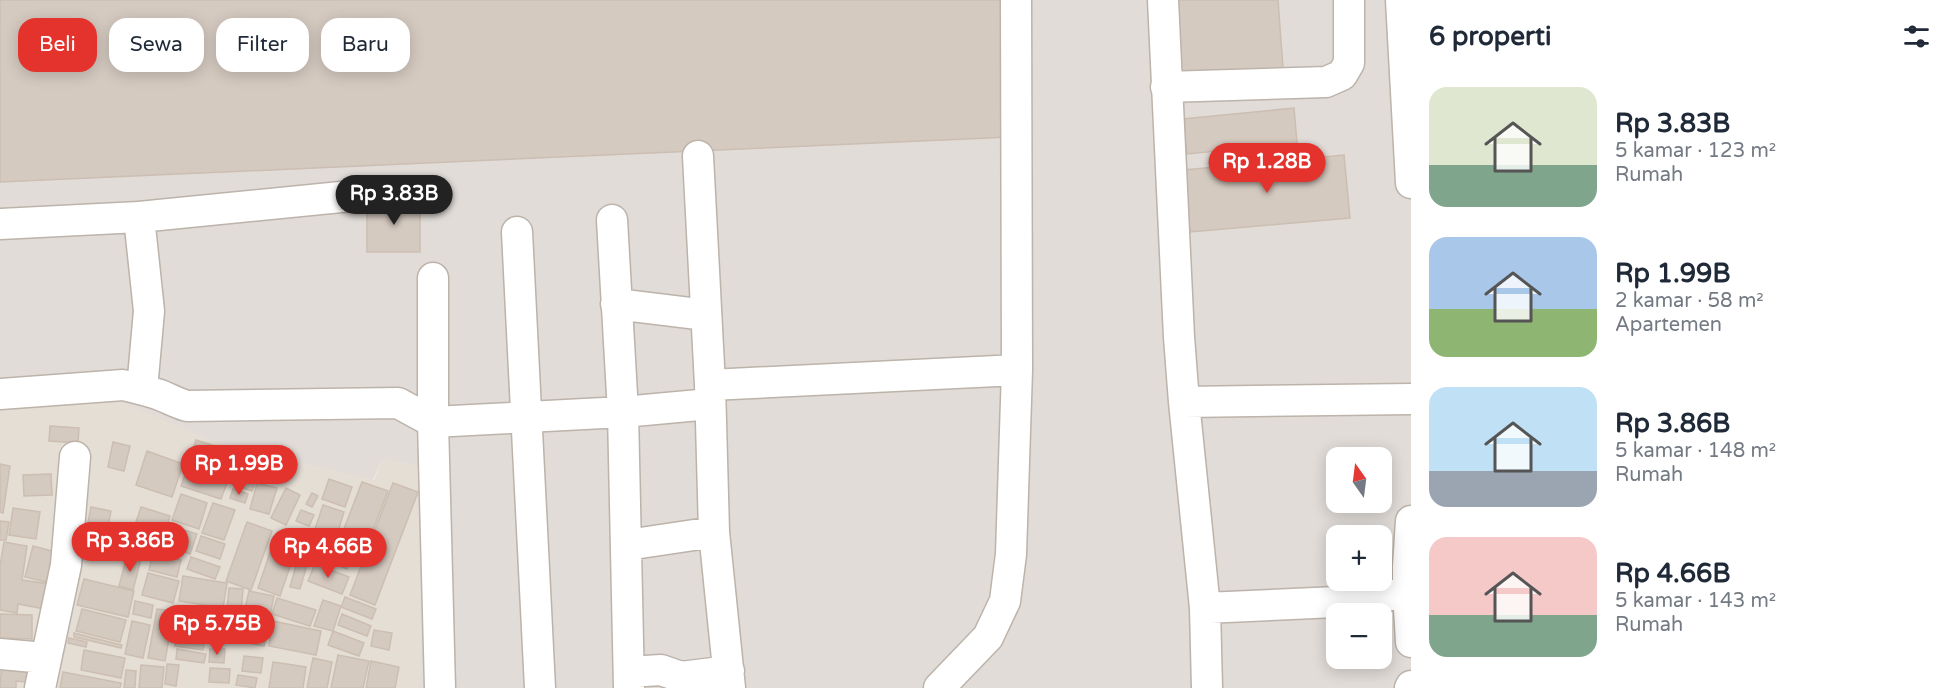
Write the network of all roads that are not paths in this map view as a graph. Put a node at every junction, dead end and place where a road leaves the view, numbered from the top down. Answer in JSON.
{"nodes":[{"id":1,"x":1016,"y":0,"type":"edge"},
{"id":2,"x":1163,"y":0,"type":"edge"},
{"id":3,"x":1349,"y":0,"type":"edge"},
{"id":4,"x":1401,"y":0,"type":"edge"},
{"id":5,"x":1166,"y":87,"type":"junction"},
{"id":6,"x":698,"y":156,"type":"dead end"},
{"id":7,"x":1411,"y":183,"type":"edge"},
{"id":8,"x":351,"y":196,"type":"dead end"},
{"id":9,"x":139,"y":217,"type":"junction"},
{"id":10,"x":612,"y":220,"type":"dead end"},
{"id":11,"x":0,"y":224,"type":"edge"},
{"id":12,"x":517,"y":232,"type":"dead end"},
{"id":13,"x":433,"y":278,"type":"dead end"},
{"id":14,"x":616,"y":304,"type":"junction"},
{"id":15,"x":706,"y":315,"type":"junction"},
{"id":16,"x":1017,"y":370,"type":"junction"},
{"id":17,"x":142,"y":389,"type":"junction"},
{"id":18,"x":1,"y":392,"type":"edge"},
{"id":19,"x":710,"y":395,"type":"junction"},
{"id":20,"x":1411,"y":399,"type":"edge"},
{"id":21,"x":1184,"y":402,"type":"junction"},
{"id":22,"x":622,"y":412,"type":"junction"},
{"id":23,"x":528,"y":417,"type":"junction"},
{"id":24,"x":433,"y":422,"type":"junction"},
{"id":25,"x":75,"y":457,"type":"dead end"},
{"id":26,"x":1411,"y":521,"type":"edge"},
{"id":27,"x":714,"y":532,"type":"junction"},
{"id":28,"x":627,"y":545,"type":"junction"},
{"id":29,"x":1408,"y":592,"type":"junction"},
{"id":30,"x":1205,"y":608,"type":"junction"},
{"id":31,"x":1411,"y":642,"type":"edge"},
{"id":32,"x":0,"y":654,"type":"edge"},
{"id":33,"x":45,"y":658,"type":"junction"},
{"id":34,"x":730,"y":679,"type":"edge"},
{"id":35,"x":629,"y":680,"type":"edge"},
{"id":36,"x":40,"y":688,"type":"edge"},
{"id":37,"x":440,"y":688,"type":"edge"},
{"id":38,"x":540,"y":688,"type":"edge"},
{"id":39,"x":939,"y":688,"type":"edge"},
{"id":40,"x":1207,"y":688,"type":"edge"}],
"edges":[{"from":1,"to":16,"type":"street"},
{"from":2,"to":5,"type":"street"},
{"from":3,"to":5,"type":"street"},
{"from":4,"to":7,"type":"street"},
{"from":5,"to":21,"type":"street"},
{"from":6,"to":15,"type":"street"},
{"from":8,"to":9,"type":"street"},
{"from":9,"to":11,"type":"street"},
{"from":9,"to":17,"type":"street"},
{"from":10,"to":14,"type":"street"},
{"from":12,"to":23,"type":"street"},
{"from":13,"to":24,"type":"street"},
{"from":14,"to":15,"type":"street"},
{"from":14,"to":22,"type":"street"},
{"from":15,"to":19,"type":"street"},
{"from":16,"to":19,"type":"street"},
{"from":16,"to":39,"type":"street"},
{"from":17,"to":18,"type":"street"},
{"from":17,"to":24,"type":"street"},
{"from":19,"to":22,"type":"street"},
{"from":19,"to":27,"type":"street"},
{"from":20,"to":21,"type":"street"},
{"from":21,"to":30,"type":"street"},
{"from":22,"to":23,"type":"street"},
{"from":22,"to":28,"type":"street"},
{"from":23,"to":24,"type":"street"},
{"from":23,"to":38,"type":"street"},
{"from":24,"to":37,"type":"street"},
{"from":25,"to":33,"type":"street"},
{"from":26,"to":29,"type":"street"},
{"from":27,"to":28,"type":"street"},
{"from":27,"to":34,"type":"street"},
{"from":28,"to":35,"type":"street"},
{"from":29,"to":30,"type":"street"},
{"from":29,"to":31,"type":"street"},
{"from":30,"to":40,"type":"street"},
{"from":32,"to":33,"type":"street"},
{"from":33,"to":36,"type":"street"},
{"from":34,"to":35,"type":"street"}]}
